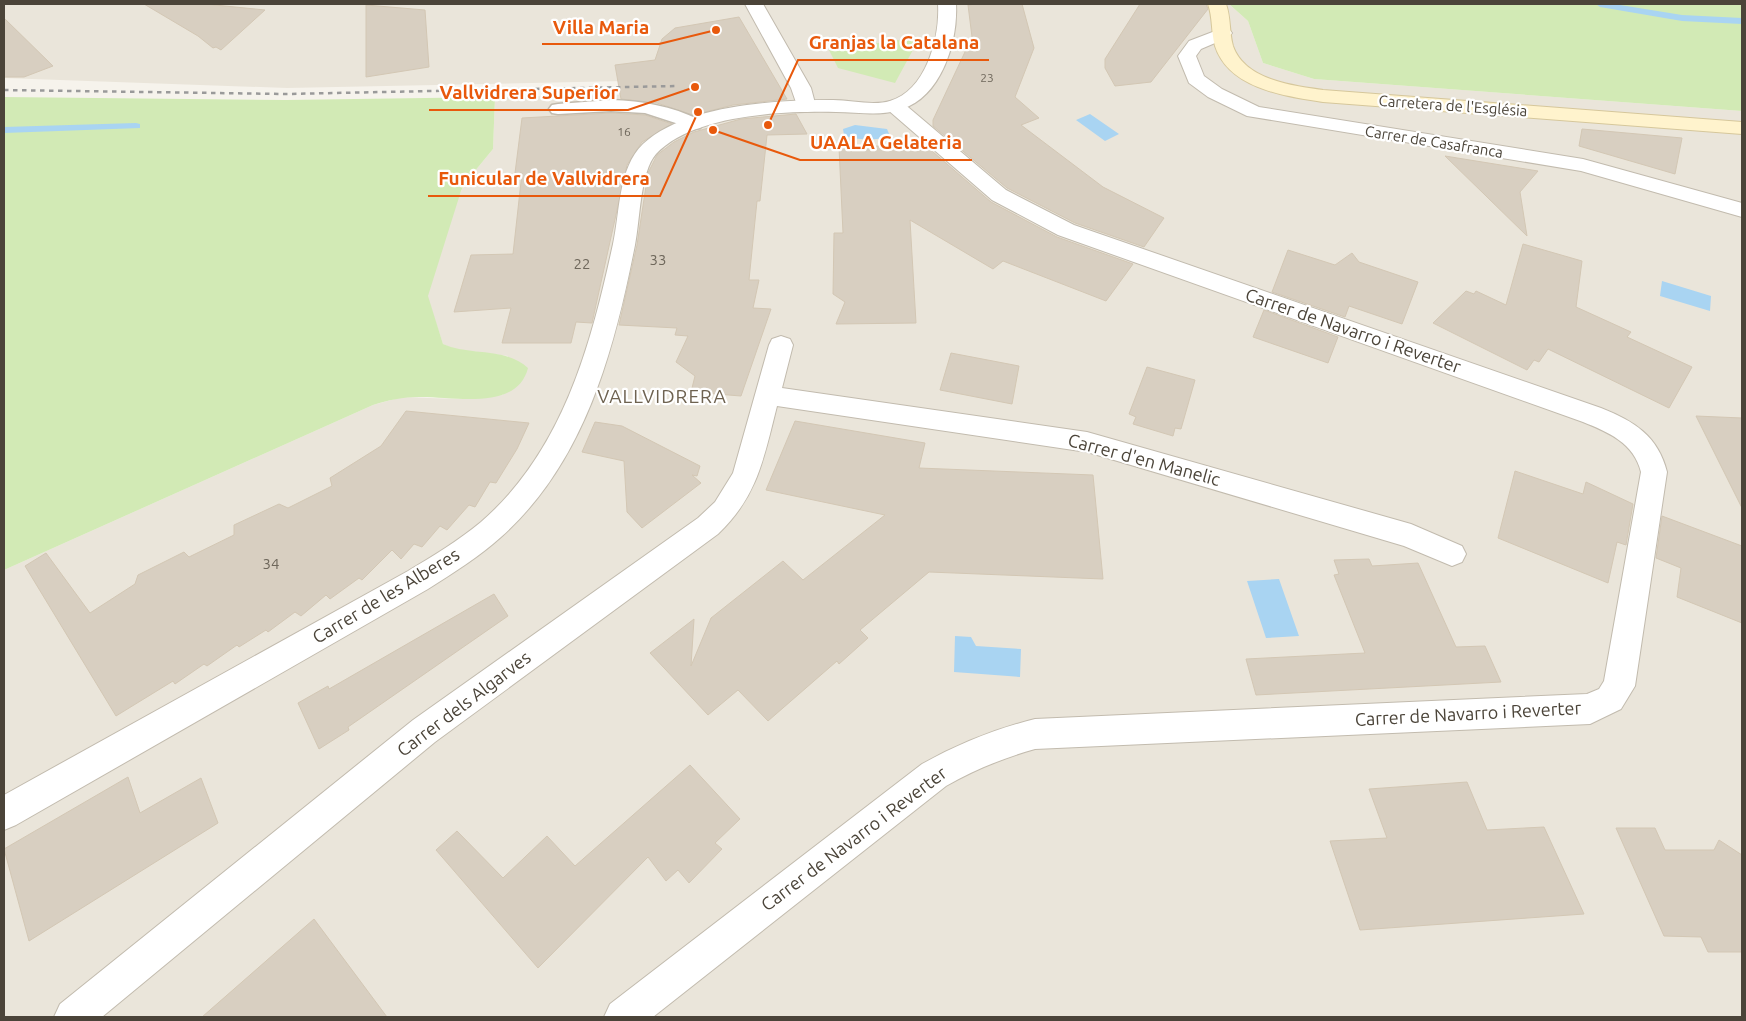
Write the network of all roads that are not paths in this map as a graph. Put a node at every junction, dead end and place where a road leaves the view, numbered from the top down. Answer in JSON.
{"nodes":[{"id":1,"x":754,"y":4,"type":"edge"},
{"id":2,"x":947,"y":4,"type":"edge"},
{"id":3,"x":1217,"y":4,"type":"edge"},
{"id":4,"x":1223,"y":34,"type":"junction"},
{"id":5,"x":895,"y":106,"type":"junction"},
{"id":6,"x":806,"y":107,"type":"junction"},
{"id":7,"x":558,"y":109,"type":"dead end"},
{"id":8,"x":694,"y":124,"type":"junction"},
{"id":9,"x":1742,"y":128,"type":"edge"},
{"id":10,"x":1742,"y":210,"type":"edge"},
{"id":11,"x":781,"y":345,"type":"dead end"},
{"id":12,"x":768,"y":395,"type":"junction"},
{"id":13,"x":1452,"y":554,"type":"dead end"},
{"id":14,"x":4,"y":813,"type":"edge"},
{"id":15,"x":73,"y":1017,"type":"edge"},
{"id":16,"x":623,"y":1017,"type":"edge"}],
"edges":[{"from":1,"to":6,"type":"street"},
{"from":2,"to":5,"type":"street"},
{"from":3,"to":4,"type":"main road","name":"Carretera de l'Església"},
{"from":4,"to":9,"type":"main road","name":"Carretera de l'Església"},
{"from":4,"to":10,"type":"street","name":"Carrer de Casafranca"},
{"from":5,"to":6,"type":"street","name":"Carrer de les Alberes"},
{"from":5,"to":16,"type":"street","name":"Carrer de Navarro i Reverter"},
{"from":6,"to":8,"type":"street","name":"Carrer de les Alberes"},
{"from":7,"to":8,"type":"lane"},
{"from":8,"to":14,"type":"street","name":"Carrer de les Alberes"},
{"from":11,"to":12,"type":"street","name":"Carrer dels Algarves"},
{"from":12,"to":13,"type":"street","name":"Carrer d'en Manelic"},
{"from":12,"to":15,"type":"street","name":"Carrer dels Algarves"}]}
